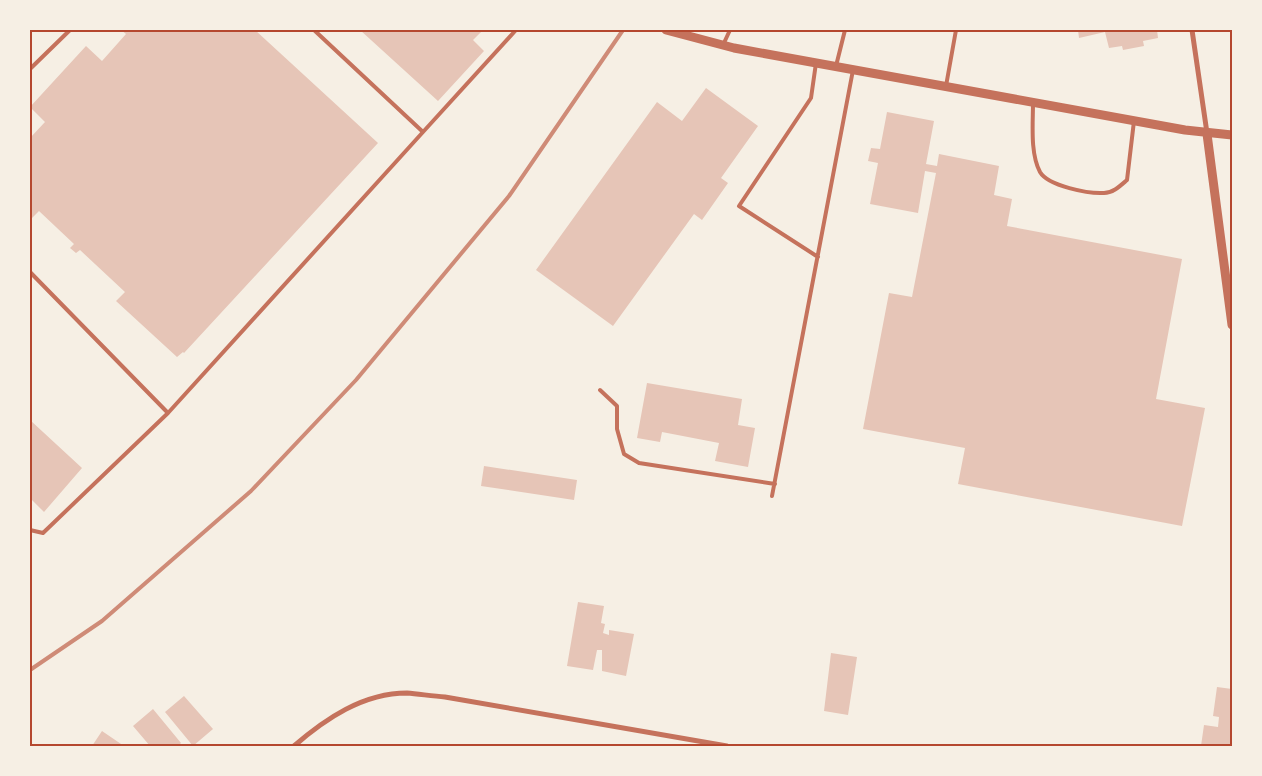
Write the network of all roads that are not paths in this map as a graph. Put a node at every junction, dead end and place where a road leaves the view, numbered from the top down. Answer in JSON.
{"nodes":[{"id":1,"x":70,"y":30,"type":"edge"},
{"id":2,"x":314,"y":30,"type":"edge"},
{"id":3,"x":516,"y":30,"type":"edge"},
{"id":4,"x":666,"y":30,"type":"edge"},
{"id":5,"x":730,"y":30,"type":"edge"},
{"id":6,"x":845,"y":30,"type":"edge"},
{"id":7,"x":956,"y":30,"type":"edge"},
{"id":8,"x":1192,"y":30,"type":"edge"},
{"id":9,"x":724,"y":45,"type":"junction"},
{"id":10,"x":816,"y":63,"type":"junction"},
{"id":11,"x":836,"y":66,"type":"junction"},
{"id":12,"x":30,"y":69,"type":"edge"},
{"id":13,"x":853,"y":70,"type":"junction"},
{"id":14,"x":946,"y":86,"type":"junction"},
{"id":15,"x":1033,"y":102,"type":"junction"},
{"id":16,"x":1134,"y":121,"type":"junction"},
{"id":17,"x":423,"y":132,"type":"junction"},
{"id":18,"x":1208,"y":134,"type":"junction"},
{"id":19,"x":1232,"y":135,"type":"edge"},
{"id":20,"x":818,"y":257,"type":"junction"},
{"id":21,"x":30,"y":272,"type":"edge"},
{"id":22,"x":1232,"y":324,"type":"edge"},
{"id":23,"x":600,"y":390,"type":"dead end"},
{"id":24,"x":168,"y":413,"type":"junction"},
{"id":25,"x":775,"y":484,"type":"junction"},
{"id":26,"x":772,"y":496,"type":"dead end"},
{"id":27,"x":30,"y":530,"type":"edge"},
{"id":28,"x":294,"y":746,"type":"edge"},
{"id":29,"x":727,"y":746,"type":"edge"}],
"edges":[{"from":1,"to":12,"type":"lane"},
{"from":2,"to":17,"type":"lane"},
{"from":3,"to":17,"type":"lane"},
{"from":4,"to":9,"type":"street"},
{"from":5,"to":9,"type":"lane"},
{"from":6,"to":11,"type":"lane"},
{"from":7,"to":14,"type":"lane"},
{"from":8,"to":18,"type":"street"},
{"from":9,"to":10,"type":"street"},
{"from":10,"to":11,"type":"street"},
{"from":10,"to":20,"type":"lane"},
{"from":11,"to":13,"type":"street"},
{"from":13,"to":14,"type":"street"},
{"from":13,"to":20,"type":"lane"},
{"from":14,"to":15,"type":"street"},
{"from":15,"to":16,"type":"street"},
{"from":15,"to":16,"type":"lane"},
{"from":16,"to":18,"type":"street"},
{"from":17,"to":24,"type":"lane"},
{"from":18,"to":19,"type":"street"},
{"from":18,"to":22,"type":"street"},
{"from":20,"to":25,"type":"lane"},
{"from":21,"to":24,"type":"lane"},
{"from":23,"to":25,"type":"lane"},
{"from":24,"to":27,"type":"lane"},
{"from":25,"to":26,"type":"lane"},
{"from":28,"to":29,"type":"street"}]}
